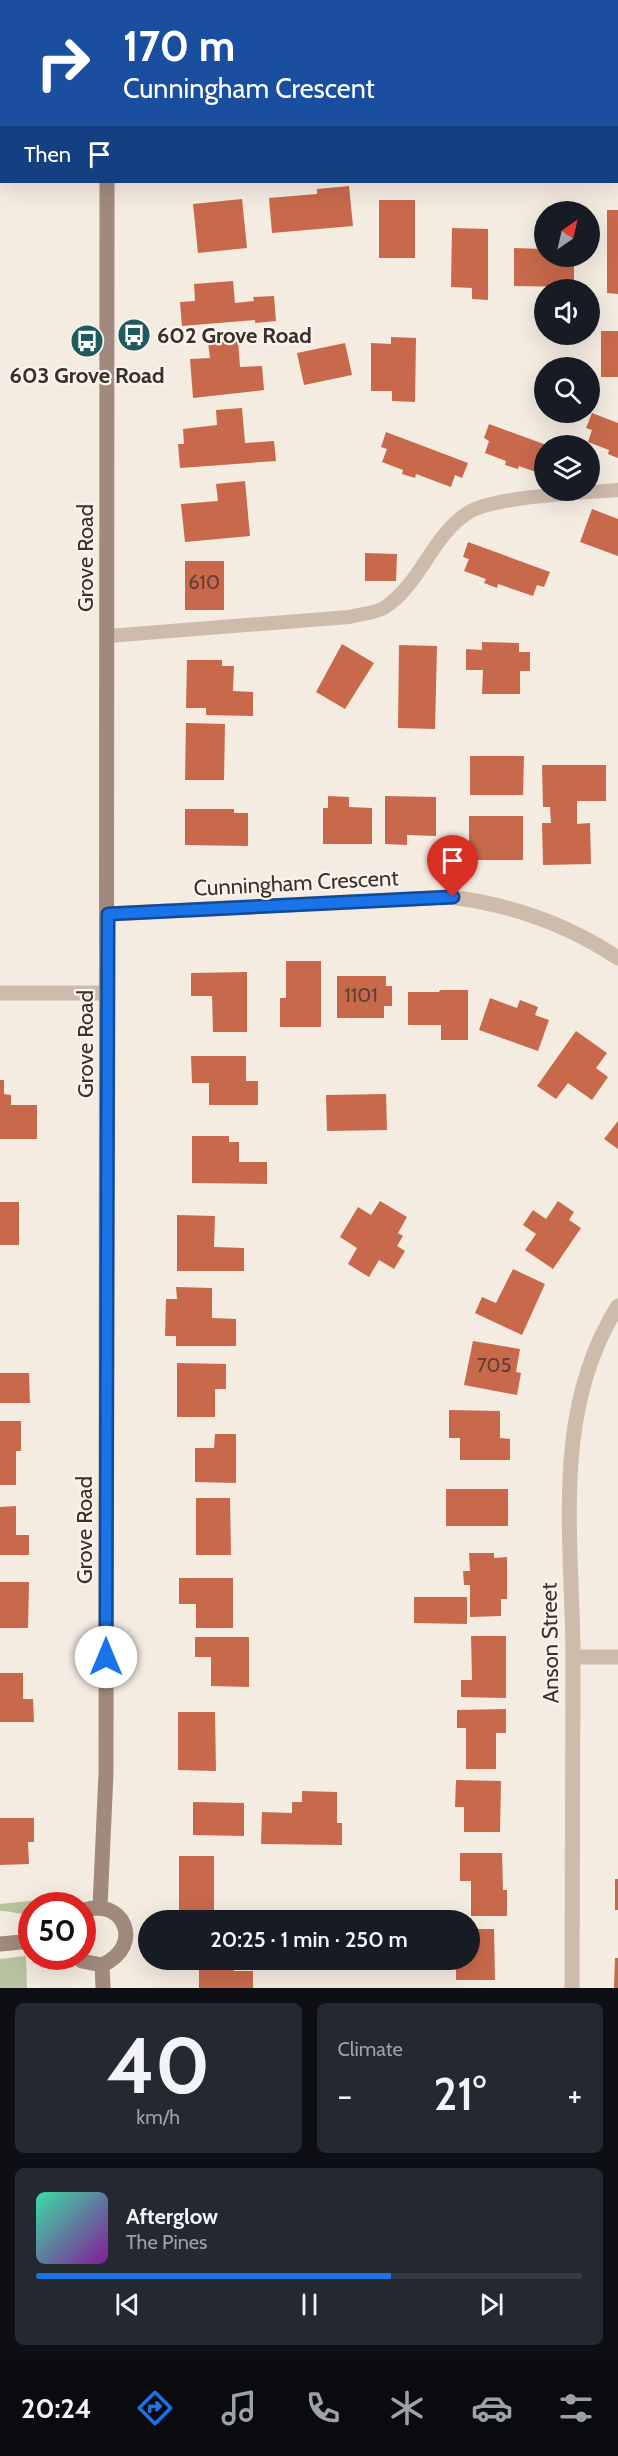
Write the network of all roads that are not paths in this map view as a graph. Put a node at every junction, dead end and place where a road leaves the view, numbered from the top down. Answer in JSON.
{"nodes":[{"id":1,"x":107,"y":183,"type":"edge"},
{"id":2,"x":618,"y":490,"type":"edge"},
{"id":3,"x":108,"y":636,"type":"junction"},
{"id":4,"x":108,"y":914,"type":"junction"},
{"id":5,"x":618,"y":958,"type":"edge"},
{"id":6,"x":0,"y":993,"type":"edge"},
{"id":7,"x":108,"y":993,"type":"junction"},
{"id":8,"x":618,"y":1306,"type":"edge"},
{"id":9,"x":573,"y":1657,"type":"junction"},
{"id":10,"x":618,"y":1657,"type":"edge"},
{"id":11,"x":100,"y":1907,"type":"junction"},
{"id":12,"x":96,"y":1908,"type":"edge"},
{"id":13,"x":18,"y":1942,"type":"edge"},
{"id":14,"x":0,"y":1944,"type":"edge"},
{"id":15,"x":96,"y":1964,"type":"edge"},
{"id":16,"x":102,"y":1965,"type":"junction"},
{"id":17,"x":103,"y":1988,"type":"edge"},
{"id":18,"x":572,"y":1988,"type":"edge"}],
"edges":[{"from":1,"to":3,"type":"main road","name":"Grove Road"},
{"from":2,"to":3,"type":"lane"},
{"from":3,"to":4,"type":"main road","name":"Grove Road"},
{"from":4,"to":5,"type":"street","name":"Cunningham Crescent"},
{"from":4,"to":7,"type":"main road","name":"Grove Road"},
{"from":6,"to":7,"type":"street"},
{"from":7,"to":11,"type":"main road","name":"Grove Road"},
{"from":8,"to":9,"type":"street","name":"Anson Street"},
{"from":9,"to":10,"type":"street"},
{"from":9,"to":18,"type":"street","name":"Anson Street"},
{"from":11,"to":12,"type":"main road"},
{"from":11,"to":16,"type":"main road"},
{"from":13,"to":14,"type":"main road"},
{"from":15,"to":16,"type":"main road"},
{"from":16,"to":17,"type":"main road"}]}
